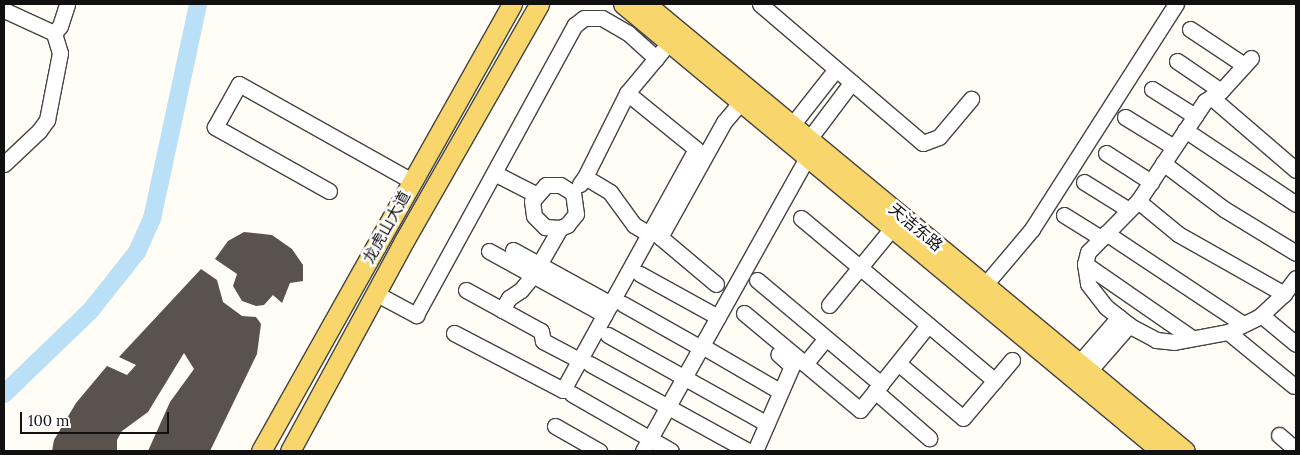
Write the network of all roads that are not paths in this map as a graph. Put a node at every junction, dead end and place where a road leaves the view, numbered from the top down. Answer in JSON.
{"nodes":[{"id":1,"x":67,"y":4,"type":"edge"},
{"id":2,"x":512,"y":4,"type":"edge"},
{"id":3,"x":539,"y":4,"type":"edge"},
{"id":4,"x":623,"y":4,"type":"edge"},
{"id":5,"x":646,"y":4,"type":"edge"},
{"id":6,"x":760,"y":4,"type":"edge"},
{"id":7,"x":1176,"y":4,"type":"edge"},
{"id":8,"x":4,"y":10,"type":"edge"},
{"id":9,"x":1190,"y":29,"type":"dead end"},
{"id":10,"x":54,"y":33,"type":"junction"},
{"id":11,"x":669,"y":42,"type":"junction"},
{"id":12,"x":656,"y":58,"type":"junction"},
{"id":13,"x":1177,"y":61,"type":"dead end"},
{"id":14,"x":836,"y":69,"type":"junction"},
{"id":15,"x":852,"y":82,"type":"junction"},
{"id":16,"x":1152,"y":89,"type":"dead end"},
{"id":17,"x":628,"y":93,"type":"junction"},
{"id":18,"x":1216,"y":94,"type":"junction"},
{"id":19,"x":972,"y":99,"type":"dead end"},
{"id":20,"x":741,"y":102,"type":"junction"},
{"id":21,"x":1195,"y":116,"type":"junction"},
{"id":22,"x":1125,"y":117,"type":"dead end"},
{"id":23,"x":792,"y":125,"type":"junction"},
{"id":24,"x":1185,"y":130,"type":"junction"},
{"id":25,"x":809,"y":139,"type":"junction"},
{"id":26,"x":1174,"y":147,"type":"junction"},
{"id":27,"x":1106,"y":153,"type":"dead end"},
{"id":28,"x":807,"y":157,"type":"junction"},
{"id":29,"x":4,"y":164,"type":"edge"},
{"id":30,"x":1163,"y":164,"type":"junction"},
{"id":31,"x":1296,"y":170,"type":"edge"},
{"id":32,"x":496,"y":174,"type":"junction"},
{"id":33,"x":585,"y":177,"type":"junction"},
{"id":34,"x":412,"y":181,"type":"junction"},
{"id":35,"x":1084,"y":182,"type":"dead end"},
{"id":36,"x":1151,"y":182,"type":"junction"},
{"id":37,"x":329,"y":191,"type":"dead end"},
{"id":38,"x":572,"y":193,"type":"junction"},
{"id":39,"x":535,"y":194,"type":"junction"},
{"id":40,"x":1296,"y":204,"type":"edge"},
{"id":41,"x":1134,"y":206,"type":"junction"},
{"id":42,"x":1064,"y":215,"type":"dead end"},
{"id":43,"x":801,"y":218,"type":"dead end"},
{"id":44,"x":560,"y":228,"type":"junction"},
{"id":45,"x":892,"y":228,"type":"junction"},
{"id":46,"x":649,"y":234,"type":"junction"},
{"id":47,"x":1103,"y":235,"type":"junction"},
{"id":48,"x":513,"y":250,"type":"dead end"},
{"id":49,"x":489,"y":251,"type":"dead end"},
{"id":50,"x":1296,"y":253,"type":"edge"},
{"id":51,"x":1084,"y":264,"type":"junction"},
{"id":52,"x":860,"y":267,"type":"junction"},
{"id":53,"x":536,"y":270,"type":"junction"},
{"id":54,"x":640,"y":274,"type":"dead end"},
{"id":55,"x":757,"y":280,"type":"dead end"},
{"id":56,"x":716,"y":284,"type":"dead end"},
{"id":57,"x":1293,"y":285,"type":"edge"},
{"id":58,"x":466,"y":290,"type":"dead end"},
{"id":59,"x":980,"y":291,"type":"junction"},
{"id":60,"x":376,"y":293,"type":"junction"},
{"id":61,"x":829,"y":305,"type":"dead end"},
{"id":62,"x":613,"y":308,"type":"junction"},
{"id":63,"x":502,"y":310,"type":"junction"},
{"id":64,"x":1261,"y":315,"type":"junction"},
{"id":65,"x":718,"y":317,"type":"junction"},
{"id":66,"x":1124,"y":321,"type":"junction"},
{"id":67,"x":1244,"y":324,"type":"junction"},
{"id":68,"x":928,"y":325,"type":"junction"},
{"id":69,"x":1228,"y":332,"type":"junction"},
{"id":70,"x":454,"y":333,"type":"dead end"},
{"id":71,"x":608,"y":335,"type":"dead end"},
{"id":72,"x":826,"y":338,"type":"junction"},
{"id":73,"x":1192,"y":338,"type":"junction"},
{"id":74,"x":1296,"y":344,"type":"edge"},
{"id":75,"x":701,"y":347,"type":"junction"},
{"id":76,"x":1012,"y":360,"type":"dead end"},
{"id":77,"x":585,"y":362,"type":"junction"},
{"id":78,"x":898,"y":363,"type":"junction"},
{"id":79,"x":805,"y":364,"type":"junction"},
{"id":80,"x":1084,"y":367,"type":"junction"},
{"id":81,"x":685,"y":377,"type":"junction"},
{"id":82,"x":995,"y":381,"type":"junction"},
{"id":83,"x":1294,"y":386,"type":"dead end"},
{"id":84,"x":878,"y":388,"type":"junction"},
{"id":85,"x":780,"y":392,"type":"junction"},
{"id":86,"x":572,"y":394,"type":"dead end"},
{"id":87,"x":668,"y":406,"type":"junction"},
{"id":88,"x":767,"y":424,"type":"junction"},
{"id":89,"x":555,"y":426,"type":"dead end"},
{"id":90,"x":1279,"y":436,"type":"dead end"},
{"id":91,"x":929,"y":438,"type":"dead end"},
{"id":92,"x":647,"y":445,"type":"edge"},
{"id":93,"x":1296,"y":450,"type":"edge"},
{"id":94,"x":262,"y":451,"type":"edge"},
{"id":95,"x":290,"y":451,"type":"edge"},
{"id":96,"x":599,"y":451,"type":"edge"},
{"id":97,"x":671,"y":451,"type":"edge"},
{"id":98,"x":748,"y":451,"type":"edge"},
{"id":99,"x":755,"y":451,"type":"edge"},
{"id":100,"x":1161,"y":451,"type":"edge"},
{"id":101,"x":1186,"y":451,"type":"edge"}],
"edges":[{"from":1,"to":10,"type":"street"},
{"from":2,"to":34,"type":"main road","name":"龙虎山大道"},
{"from":3,"to":60,"type":"main road","name":"龙虎山大道"},
{"from":4,"to":11,"type":"main road","name":"天洁东路"},
{"from":5,"to":23,"type":"main road","name":"天洁东路"},
{"from":6,"to":14,"type":"street"},
{"from":7,"to":59,"type":"street"},
{"from":8,"to":10,"type":"street"},
{"from":9,"to":18,"type":"street"},
{"from":10,"to":29,"type":"street"},
{"from":11,"to":12,"type":"street"},
{"from":11,"to":20,"type":"main road","name":"天洁东路"},
{"from":12,"to":17,"type":"street"},
{"from":12,"to":32,"type":"street"},
{"from":13,"to":18,"type":"street"},
{"from":14,"to":15,"type":"street"},
{"from":14,"to":23,"type":"street"},
{"from":15,"to":19,"type":"street"},
{"from":15,"to":25,"type":"street"},
{"from":16,"to":21,"type":"street"},
{"from":17,"to":33,"type":"street"},
{"from":17,"to":46,"type":"street"},
{"from":18,"to":21,"type":"street"},
{"from":18,"to":31,"type":"street"},
{"from":20,"to":28,"type":"main road","name":"天洁东路"},
{"from":20,"to":56,"type":"street"},
{"from":21,"to":24,"type":"street"},
{"from":22,"to":26,"type":"street"},
{"from":23,"to":25,"type":"main road","name":"天洁东路"},
{"from":24,"to":26,"type":"street"},
{"from":24,"to":40,"type":"street"},
{"from":25,"to":59,"type":"main road","name":"天洁东路"},
{"from":26,"to":30,"type":"street"},
{"from":27,"to":36,"type":"street"},
{"from":28,"to":45,"type":"main road","name":"天洁东路"},
{"from":28,"to":65,"type":"street"},
{"from":30,"to":36,"type":"street"},
{"from":30,"to":50,"type":"street"},
{"from":32,"to":39,"type":"street"},
{"from":32,"to":60,"type":"street"},
{"from":33,"to":38,"type":"street"},
{"from":33,"to":46,"type":"street"},
{"from":34,"to":37,"type":"street"},
{"from":34,"to":94,"type":"main road","name":"龙虎山大道"},
{"from":35,"to":41,"type":"street"},
{"from":36,"to":41,"type":"street"},
{"from":38,"to":39,"type":"street"},
{"from":38,"to":44,"type":"street"},
{"from":39,"to":44,"type":"street"},
{"from":41,"to":47,"type":"street"},
{"from":41,"to":57,"type":"street"},
{"from":42,"to":47,"type":"street"},
{"from":43,"to":52,"type":"street"},
{"from":44,"to":53,"type":"street"},
{"from":45,"to":52,"type":"street"},
{"from":45,"to":59,"type":"main road","name":"天洁东路"},
{"from":46,"to":62,"type":"street"},
{"from":47,"to":51,"type":"street"},
{"from":47,"to":67,"type":"street"},
{"from":48,"to":53,"type":"street"},
{"from":49,"to":53,"type":"street"},
{"from":51,"to":66,"type":"street"},
{"from":51,"to":73,"type":"street"},
{"from":52,"to":61,"type":"street"},
{"from":52,"to":68,"type":"street"},
{"from":53,"to":62,"type":"street"},
{"from":53,"to":63,"type":"street"},
{"from":54,"to":65,"type":"street"},
{"from":55,"to":72,"type":"street"},
{"from":57,"to":64,"type":"street"},
{"from":58,"to":63,"type":"street"},
{"from":59,"to":80,"type":"main road","name":"天洁东路"},
{"from":59,"to":100,"type":"main road","name":"天洁东路"},
{"from":60,"to":95,"type":"main road","name":"龙虎山大道"},
{"from":62,"to":75,"type":"street"},
{"from":62,"to":77,"type":"street"},
{"from":63,"to":77,"type":"street"},
{"from":64,"to":67,"type":"street"},
{"from":64,"to":74,"type":"street"},
{"from":65,"to":75,"type":"street"},
{"from":66,"to":73,"type":"street"},
{"from":66,"to":80,"type":"street"},
{"from":67,"to":69,"type":"street"},
{"from":68,"to":78,"type":"street"},
{"from":68,"to":82,"type":"street"},
{"from":69,"to":73,"type":"street"},
{"from":69,"to":83,"type":"street"},
{"from":70,"to":77,"type":"street"},
{"from":71,"to":81,"type":"street"},
{"from":72,"to":79,"type":"street"},
{"from":72,"to":84,"type":"street"},
{"from":75,"to":81,"type":"street"},
{"from":75,"to":85,"type":"street"},
{"from":76,"to":82,"type":"street"},
{"from":77,"to":87,"type":"street"},
{"from":78,"to":82,"type":"street"},
{"from":78,"to":84,"type":"street"},
{"from":79,"to":84,"type":"street"},
{"from":79,"to":85,"type":"street"},
{"from":80,"to":101,"type":"main road","name":"天洁东路"},
{"from":81,"to":87,"type":"street"},
{"from":81,"to":88,"type":"street"},
{"from":84,"to":91,"type":"street"},
{"from":85,"to":88,"type":"street"},
{"from":86,"to":92,"type":"street"},
{"from":87,"to":92,"type":"street"},
{"from":87,"to":98,"type":"street"},
{"from":88,"to":99,"type":"street"},
{"from":89,"to":96,"type":"street"},
{"from":90,"to":93,"type":"street"},
{"from":92,"to":97,"type":"street"}]}
